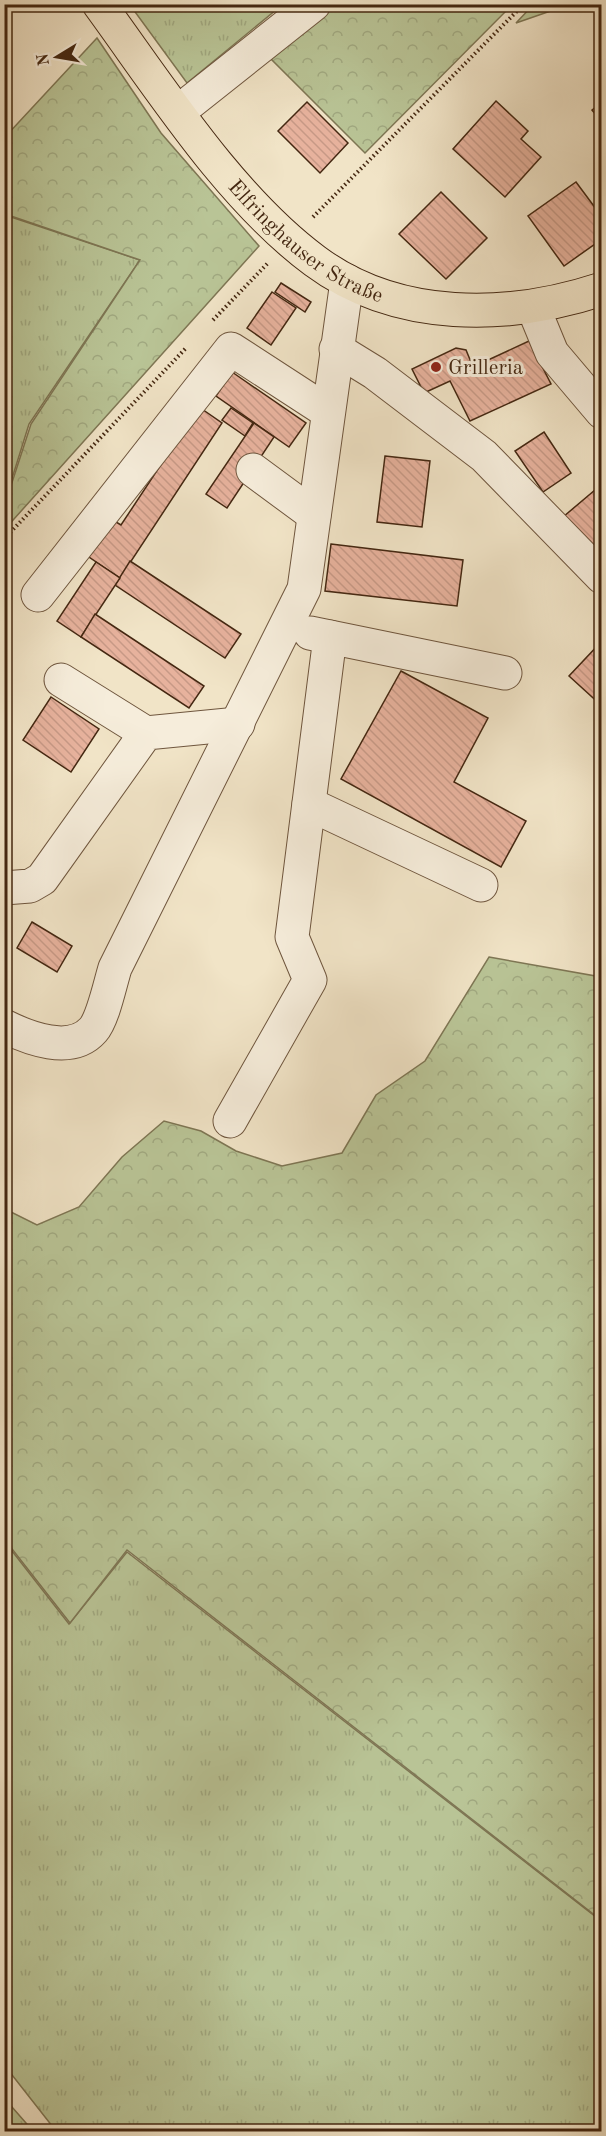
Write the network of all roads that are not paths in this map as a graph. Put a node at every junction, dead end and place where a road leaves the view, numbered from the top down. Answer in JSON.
{"nodes":[{"id":1,"x":99,"y":4,"type":"edge"},
{"id":2,"x":314,"y":4,"type":"edge"},
{"id":3,"x":178,"y":112,"type":"junction"},
{"id":4,"x":347,"y":281,"type":"junction"},
{"id":5,"x":602,"y":289,"type":"edge"},
{"id":6,"x":533,"y":307,"type":"junction"},
{"id":7,"x":336,"y":349,"type":"junction"},
{"id":8,"x":328,"y":412,"type":"junction"},
{"id":9,"x":602,"y":412,"type":"edge"},
{"id":10,"x":253,"y":470,"type":"dead end"},
{"id":11,"x":314,"y":515,"type":"junction"},
{"id":12,"x":602,"y":577,"type":"edge"},
{"id":13,"x":38,"y":595,"type":"dead end"},
{"id":14,"x":286,"y":628,"type":"junction"},
{"id":15,"x":330,"y":637,"type":"junction"},
{"id":16,"x":505,"y":673,"type":"dead end"},
{"id":17,"x":61,"y":680,"type":"dead end"},
{"id":18,"x":238,"y":724,"type":"junction"},
{"id":19,"x":146,"y":733,"type":"junction"},
{"id":20,"x":309,"y":804,"type":"junction"},
{"id":21,"x":481,"y":885,"type":"dead end"},
{"id":22,"x":4,"y":888,"type":"edge"},
{"id":23,"x":4,"y":1026,"type":"edge"},
{"id":24,"x":230,"y":1121,"type":"dead end"}],
"edges":[{"from":1,"to":3,"type":"main road","name":"Elfringhauser Straße"},
{"from":2,"to":3,"type":"street"},
{"from":3,"to":4,"type":"main road","name":"Elfringhauser Straße"},
{"from":4,"to":6,"type":"main road","name":"Elfringhauser Straße"},
{"from":4,"to":7,"type":"street"},
{"from":5,"to":6,"type":"main road","name":"Elfringhauser Straße"},
{"from":6,"to":9,"type":"street"},
{"from":7,"to":8,"type":"street"},
{"from":7,"to":12,"type":"street"},
{"from":8,"to":11,"type":"street"},
{"from":8,"to":13,"type":"street"},
{"from":10,"to":11,"type":"street"},
{"from":11,"to":14,"type":"street"},
{"from":14,"to":15,"type":"street"},
{"from":14,"to":18,"type":"street"},
{"from":15,"to":16,"type":"street"},
{"from":15,"to":20,"type":"street"},
{"from":17,"to":19,"type":"street"},
{"from":18,"to":19,"type":"street"},
{"from":18,"to":23,"type":"street"},
{"from":19,"to":22,"type":"street"},
{"from":20,"to":21,"type":"street"},
{"from":20,"to":24,"type":"street"}]}
